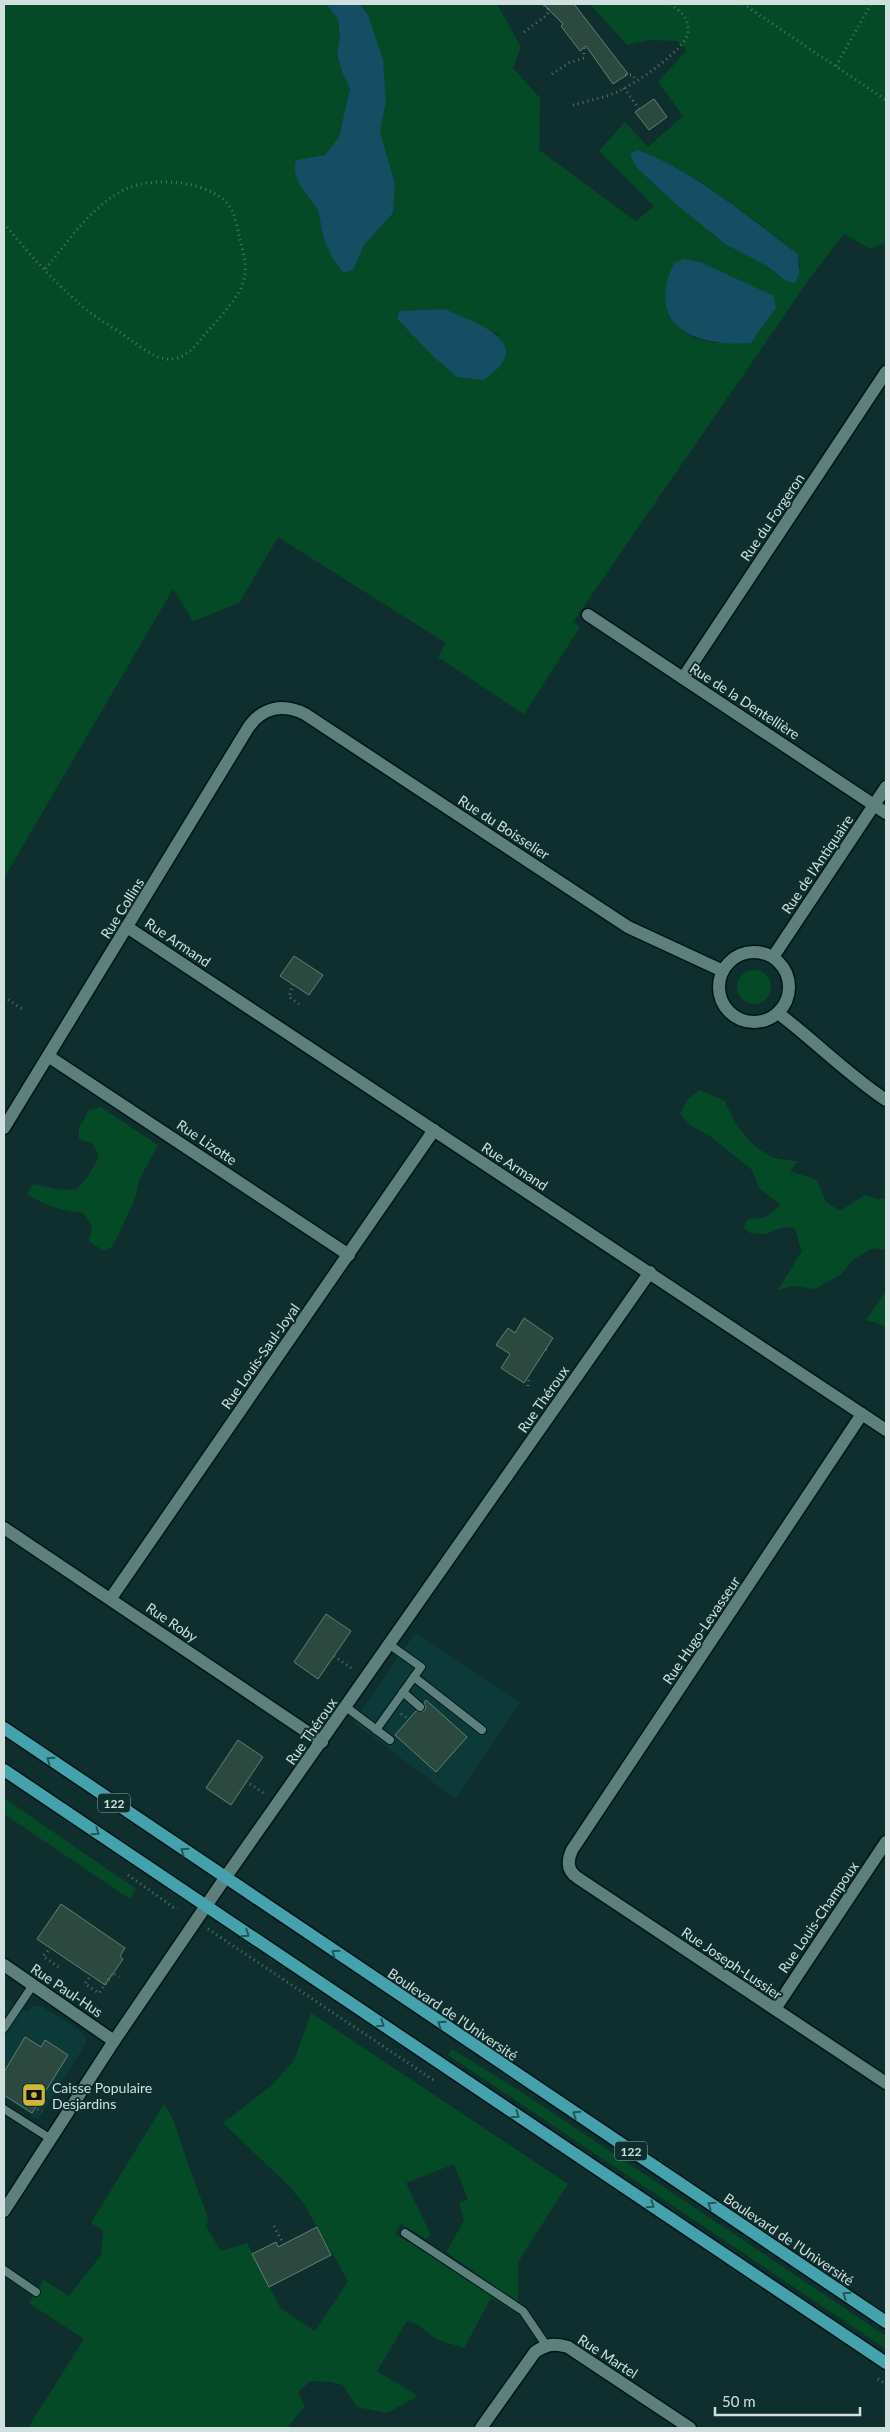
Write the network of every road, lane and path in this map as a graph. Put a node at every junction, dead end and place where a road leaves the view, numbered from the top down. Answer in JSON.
{"nodes":[{"id":1,"x":543,"y":4,"type":"edge"},
{"id":2,"x":670,"y":4,"type":"edge"},
{"id":3,"x":743,"y":4,"type":"edge"},
{"id":4,"x":871,"y":4,"type":"edge"},
{"id":5,"x":524,"y":32,"type":"dead end"},
{"id":6,"x":584,"y":48,"type":"dead end"},
{"id":7,"x":836,"y":66,"type":"junction"},
{"id":8,"x":552,"y":74,"type":"dead end"},
{"id":9,"x":625,"y":76,"type":"dead end"},
{"id":10,"x":636,"y":81,"type":"junction"},
{"id":11,"x":624,"y":88,"type":"junction"},
{"id":12,"x":886,"y":100,"type":"edge"},
{"id":13,"x":573,"y":105,"type":"dead end"},
{"id":14,"x":639,"y":109,"type":"dead end"},
{"id":15,"x":4,"y":223,"type":"edge"},
{"id":16,"x":45,"y":269,"type":"junction"},
{"id":17,"x":886,"y":372,"type":"edge"},
{"id":18,"x":588,"y":615,"type":"dead end"},
{"id":19,"x":683,"y":678,"type":"junction"},
{"id":20,"x":271,"y":709,"type":"joint"},
{"id":21,"x":886,"y":787,"type":"edge"},
{"id":22,"x":875,"y":805,"type":"junction"},
{"id":23,"x":886,"y":813,"type":"edge"},
{"id":24,"x":127,"y":927,"type":"junction"},
{"id":25,"x":773,"y":957,"type":"junction"},
{"id":26,"x":723,"y":971,"type":"junction"},
{"id":27,"x":293,"y":984,"type":"dead end"},
{"id":28,"x":4,"y":997,"type":"edge"},
{"id":29,"x":298,"y":1004,"type":"dead end"},
{"id":30,"x":24,"y":1010,"type":"dead end"},
{"id":31,"x":778,"y":1013,"type":"junction"},
{"id":32,"x":48,"y":1056,"type":"junction"},
{"id":33,"x":886,"y":1100,"type":"edge"},
{"id":34,"x":4,"y":1128,"type":"edge"},
{"id":35,"x":434,"y":1130,"type":"junction"},
{"id":36,"x":348,"y":1255,"type":"junction"},
{"id":37,"x":650,"y":1272,"type":"junction"},
{"id":38,"x":546,"y":1349,"type":"dead end"},
{"id":39,"x":551,"y":1349,"type":"dead end"},
{"id":40,"x":529,"y":1376,"type":"dead end"},
{"id":41,"x":528,"y":1386,"type":"dead end"},
{"id":42,"x":862,"y":1414,"type":"junction"},
{"id":43,"x":886,"y":1430,"type":"edge"},
{"id":44,"x":4,"y":1528,"type":"edge"},
{"id":45,"x":110,"y":1598,"type":"junction"},
{"id":46,"x":390,"y":1645,"type":"junction"},
{"id":47,"x":334,"y":1656,"type":"dead end"},
{"id":48,"x":414,"y":1677,"type":"junction"},
{"id":49,"x":366,"y":1680,"type":"junction"},
{"id":50,"x":403,"y":1692,"type":"junction"},
{"id":51,"x":420,"y":1706,"type":"dead end"},
{"id":52,"x":346,"y":1707,"type":"junction"},
{"id":53,"x":4,"y":1728,"type":"edge"},
{"id":54,"x":376,"y":1730,"type":"junction"},
{"id":55,"x":482,"y":1730,"type":"dead end"},
{"id":56,"x":390,"y":1740,"type":"dead end"},
{"id":57,"x":322,"y":1742,"type":"junction"},
{"id":58,"x":4,"y":1770,"type":"edge"},
{"id":59,"x":246,"y":1782,"type":"dead end"},
{"id":60,"x":278,"y":1804,"type":"junction"},
{"id":61,"x":886,"y":1842,"type":"edge"},
{"id":62,"x":568,"y":1863,"type":"joint"},
{"id":63,"x":225,"y":1878,"type":"junction"},
{"id":64,"x":206,"y":1907,"type":"junction"},
{"id":65,"x":48,"y":1951,"type":"dead end"},
{"id":66,"x":4,"y":1965,"type":"edge"},
{"id":67,"x":62,"y":1969,"type":"dead end"},
{"id":68,"x":119,"y":1977,"type":"dead end"},
{"id":69,"x":89,"y":1978,"type":"dead end"},
{"id":70,"x":33,"y":1985,"type":"junction"},
{"id":71,"x":775,"y":2009,"type":"junction"},
{"id":72,"x":4,"y":2028,"type":"edge"},
{"id":73,"x":114,"y":2040,"type":"junction"},
{"id":74,"x":886,"y":2083,"type":"edge"},
{"id":75,"x":42,"y":2098,"type":"dead end"},
{"id":76,"x":4,"y":2110,"type":"edge"},
{"id":77,"x":42,"y":2112,"type":"dead end"},
{"id":78,"x":51,"y":2139,"type":"junction"},
{"id":79,"x":4,"y":2211,"type":"edge"},
{"id":80,"x":274,"y":2226,"type":"dead end"},
{"id":81,"x":405,"y":2233,"type":"dead end"},
{"id":82,"x":285,"y":2247,"type":"dead end"},
{"id":83,"x":4,"y":2270,"type":"edge"},
{"id":84,"x":36,"y":2292,"type":"dead end"},
{"id":85,"x":886,"y":2322,"type":"edge"},
{"id":86,"x":546,"y":2345,"type":"junction"},
{"id":87,"x":886,"y":2363,"type":"edge"},
{"id":88,"x":481,"y":2428,"type":"edge"},
{"id":89,"x":690,"y":2428,"type":"edge"}],
"edges":[{"from":1,"to":5,"type":"path"},
{"from":2,"to":10,"type":"path"},
{"from":3,"to":7,"type":"path"},
{"from":4,"to":7,"type":"path"},
{"from":6,"to":8,"type":"path"},
{"from":7,"to":12,"type":"path"},
{"from":9,"to":10,"type":"path"},
{"from":10,"to":11,"type":"path"},
{"from":11,"to":13,"type":"path"},
{"from":11,"to":14,"type":"path"},
{"from":15,"to":16,"type":"path"},
{"from":16,"to":16,"type":"path"},
{"from":17,"to":19,"type":"street","name":"Rue du Forgeron"},
{"from":18,"to":19,"type":"street","name":"Rue de la Dentellière"},
{"from":19,"to":22,"type":"street","name":"Rue de la Dentellière"},
{"from":20,"to":24,"type":"street","name":"Rue Collins"},
{"from":20,"to":26,"type":"street","name":"Rue du Boisselier"},
{"from":21,"to":22,"type":"street","name":"Rue de l'Antiquaire"},
{"from":22,"to":23,"type":"street","name":"Rue de la Dentellière"},
{"from":22,"to":25,"type":"street","name":"Rue de l'Antiquaire"},
{"from":24,"to":32,"type":"street","name":"Rue Collins"},
{"from":24,"to":35,"type":"street","name":"Rue Armand"},
{"from":25,"to":26,"type":"street"},
{"from":25,"to":31,"type":"street"},
{"from":26,"to":31,"type":"street"},
{"from":27,"to":29,"type":"path"},
{"from":28,"to":30,"type":"path"},
{"from":31,"to":33,"type":"street"},
{"from":32,"to":34,"type":"street","name":"Rue Collins"},
{"from":32,"to":36,"type":"street","name":"Rue Lizotte"},
{"from":35,"to":36,"type":"street","name":"Rue Louis-Saul-Joyal"},
{"from":35,"to":37,"type":"street","name":"Rue Armand"},
{"from":36,"to":45,"type":"street","name":"Rue Louis-Saul-Joyal"},
{"from":37,"to":42,"type":"street","name":"Rue Armand"},
{"from":37,"to":46,"type":"street","name":"Rue Théroux"},
{"from":38,"to":39,"type":"path"},
{"from":40,"to":41,"type":"path"},
{"from":42,"to":43,"type":"street","name":"Rue Armand"},
{"from":42,"to":62,"type":"street","name":"Rue Hugo-Levasseur"},
{"from":44,"to":45,"type":"street","name":"Rue Roby"},
{"from":45,"to":57,"type":"street","name":"Rue Roby"},
{"from":46,"to":48,"type":"lane"},
{"from":46,"to":49,"type":"street","name":"Rue Théroux"},
{"from":47,"to":49,"type":"path"},
{"from":48,"to":50,"type":"lane"},
{"from":48,"to":55,"type":"lane"},
{"from":49,"to":52,"type":"street","name":"Rue Théroux"},
{"from":50,"to":51,"type":"lane"},
{"from":50,"to":54,"type":"lane"},
{"from":52,"to":54,"type":"lane"},
{"from":52,"to":57,"type":"street","name":"Rue Théroux"},
{"from":63,"to":53,"type":"main road","name":"Boulevard de l'Université","number":"122","one_way":true},
{"from":54,"to":56,"type":"lane"},
{"from":57,"to":60,"type":"street","name":"Rue Théroux"},
{"from":58,"to":64,"type":"main road","one_way":true},
{"from":59,"to":60,"type":"path"},
{"from":60,"to":63,"type":"street","name":"Rue Théroux"},
{"from":61,"to":71,"type":"street","name":"Rue Louis-Champoux"},
{"from":62,"to":71,"type":"street","name":"Rue Joseph-Lussier"},
{"from":63,"to":64,"type":"street","name":"Rue Théroux"},
{"from":85,"to":63,"type":"main road","name":"Boulevard de l'Université","number":"122","one_way":true},
{"from":64,"to":73,"type":"street","name":"Rue Théroux"},
{"from":64,"to":87,"type":"main road","one_way":true},
{"from":65,"to":67,"type":"path"},
{"from":66,"to":70,"type":"street","name":"Rue Paul-Hus"},
{"from":68,"to":69,"type":"path"},
{"from":70,"to":72,"type":"lane"},
{"from":70,"to":73,"type":"street","name":"Rue Paul-Hus"},
{"from":71,"to":74,"type":"street","name":"Rue Joseph-Lussier"},
{"from":73,"to":78,"type":"street","name":"Rue Théroux"},
{"from":75,"to":77,"type":"path"},
{"from":76,"to":78,"type":"lane"},
{"from":78,"to":79,"type":"street","name":"Rue Théroux"},
{"from":80,"to":82,"type":"path"},
{"from":81,"to":86,"type":"lane"},
{"from":83,"to":84,"type":"lane"},
{"from":86,"to":88,"type":"street"},
{"from":86,"to":89,"type":"street","name":"Rue Martel"}]}
